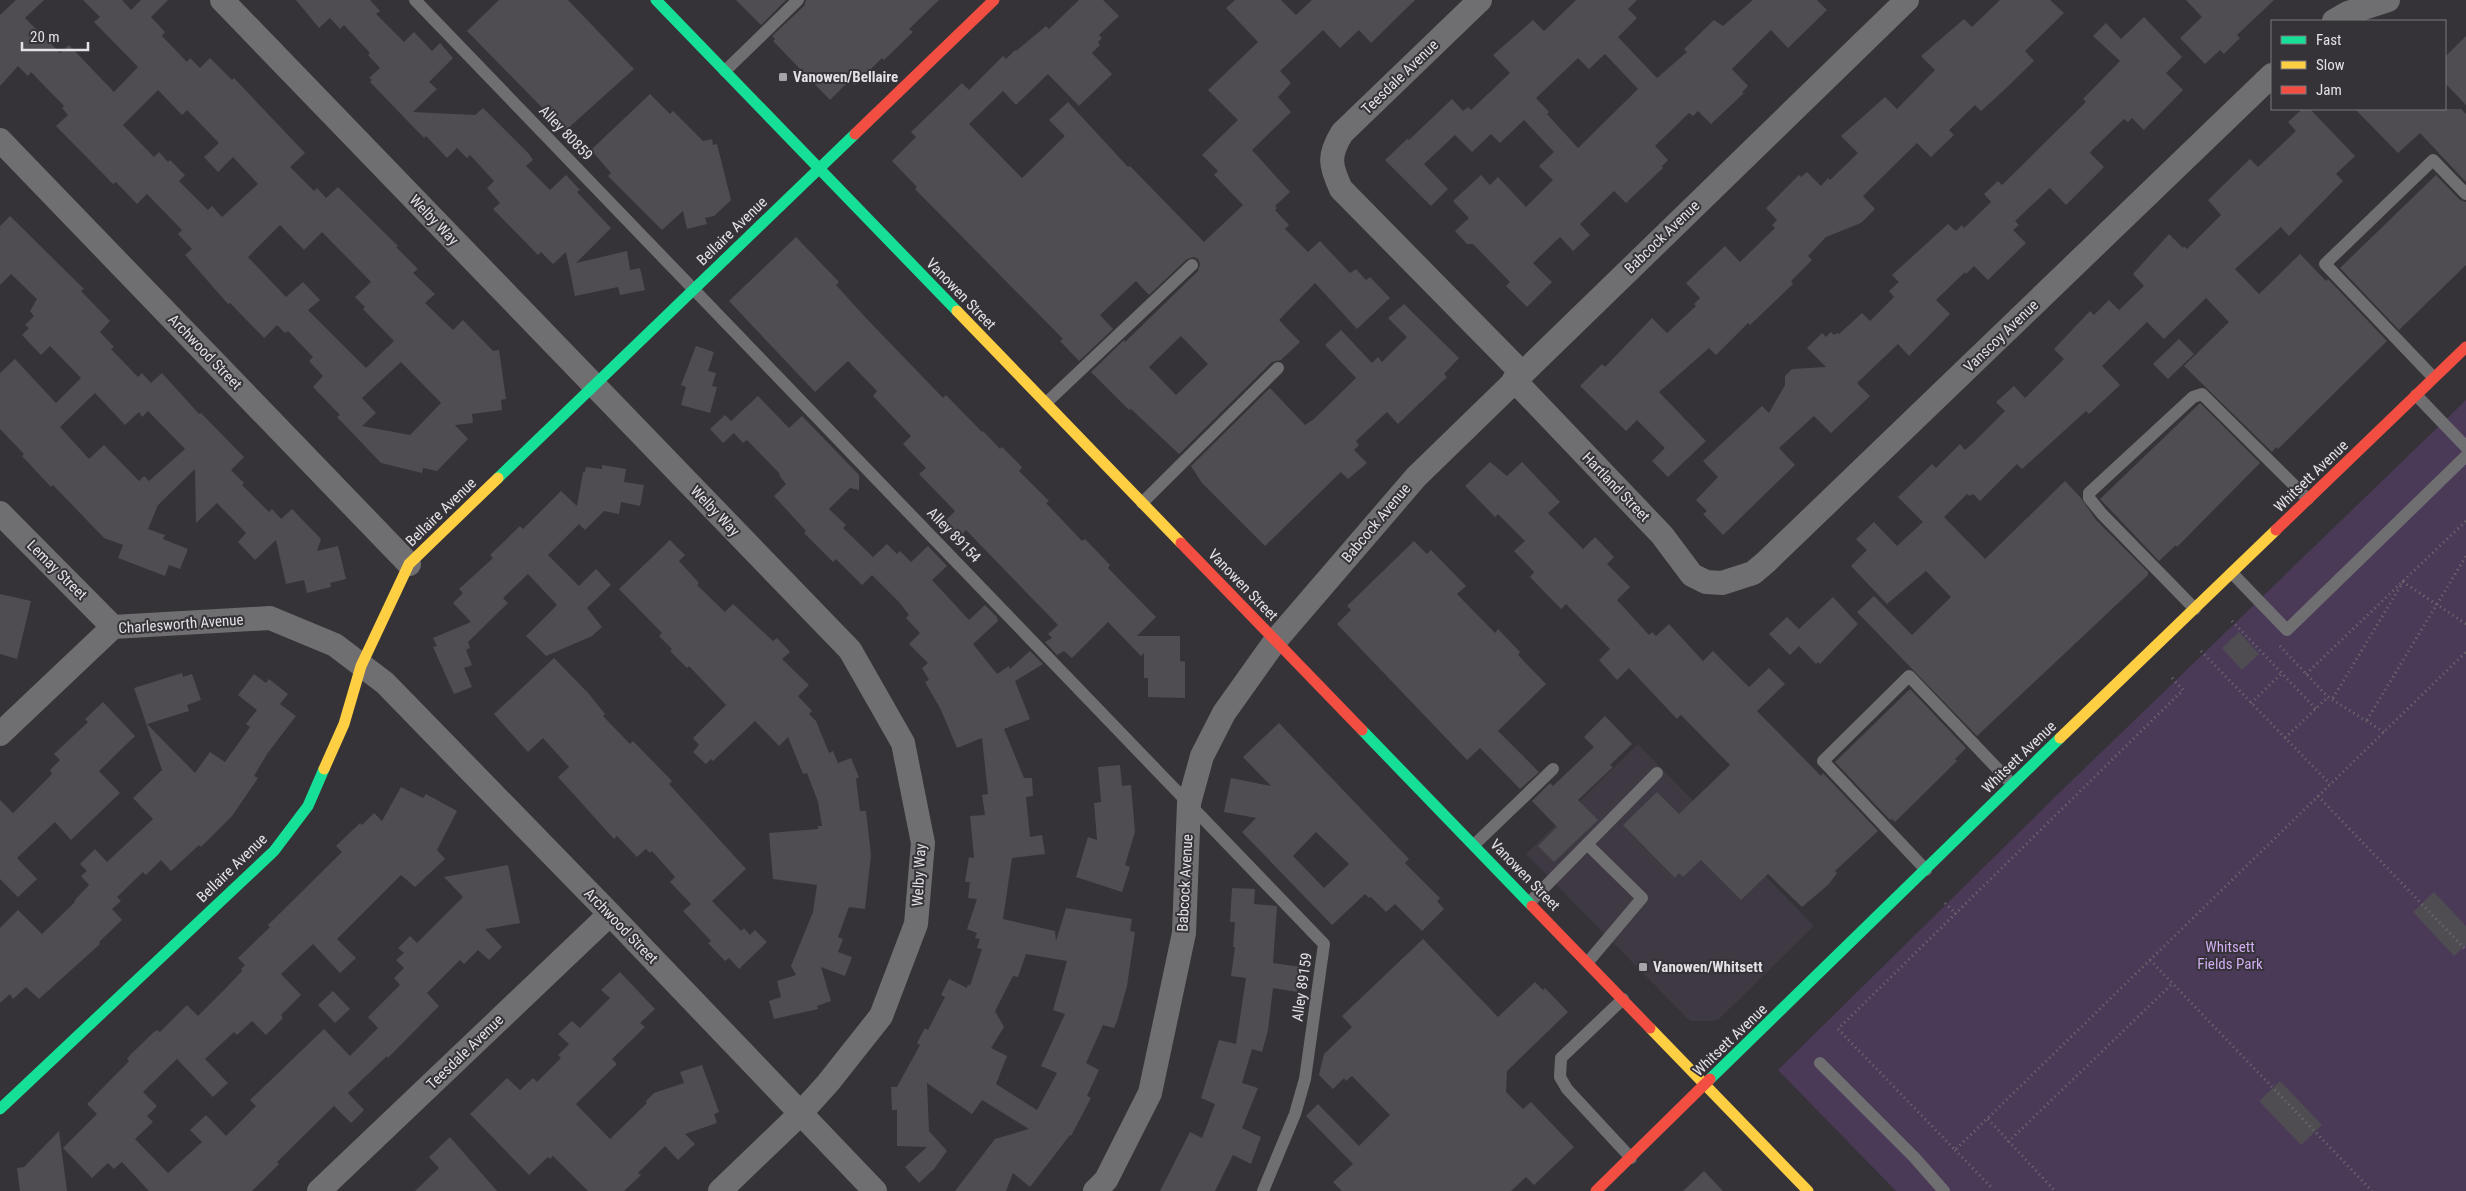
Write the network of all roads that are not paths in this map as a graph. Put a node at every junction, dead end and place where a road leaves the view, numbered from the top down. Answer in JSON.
{"nodes":[{"id":1,"x":222,"y":0,"type":"edge"},
{"id":2,"x":415,"y":0,"type":"edge"},
{"id":3,"x":656,"y":0,"type":"edge"},
{"id":4,"x":798,"y":0,"type":"edge"},
{"id":5,"x":994,"y":0,"type":"edge"},
{"id":6,"x":1480,"y":0,"type":"edge"},
{"id":7,"x":1907,"y":0,"type":"edge"},
{"id":8,"x":2388,"y":0,"type":"edge"},
{"id":9,"x":2336,"y":20,"type":"edge"},
{"id":10,"x":725,"y":71,"type":"junction"},
{"id":11,"x":2271,"y":76,"type":"edge"},
{"id":12,"x":0,"y":140,"type":"edge"},
{"id":13,"x":1331,"y":160,"type":"joint"},
{"id":14,"x":819,"y":168,"type":"junction"},
{"id":15,"x":2466,"y":194,"type":"edge"},
{"id":16,"x":1192,"y":265,"type":"dead end"},
{"id":17,"x":694,"y":288,"type":"junction"},
{"id":18,"x":2466,"y":347,"type":"edge"},
{"id":19,"x":1278,"y":368,"type":"dead end"},
{"id":20,"x":1518,"y":376,"type":"junction"},
{"id":21,"x":2433,"y":377,"type":"junction"},
{"id":22,"x":594,"y":386,"type":"junction"},
{"id":23,"x":2416,"y":395,"type":"junction"},
{"id":24,"x":1046,"y":403,"type":"junction"},
{"id":25,"x":2466,"y":447,"type":"edge"},
{"id":26,"x":2466,"y":456,"type":"edge"},
{"id":27,"x":2308,"y":499,"type":"junction"},
{"id":28,"x":1142,"y":503,"type":"junction"},
{"id":29,"x":0,"y":513,"type":"edge"},
{"id":30,"x":410,"y":564,"type":"junction"},
{"id":31,"x":2232,"y":573,"type":"junction"},
{"id":32,"x":1722,"y":583,"type":"joint"},
{"id":33,"x":2195,"y":609,"type":"junction"},
{"id":34,"x":113,"y":626,"type":"junction"},
{"id":35,"x":1276,"y":640,"type":"junction"},
{"id":36,"x":362,"y":666,"type":"junction"},
{"id":37,"x":0,"y":734,"type":"edge"},
{"id":38,"x":1553,"y":770,"type":"dead end"},
{"id":39,"x":1657,"y":773,"type":"dead end"},
{"id":40,"x":2012,"y":784,"type":"junction"},
{"id":41,"x":1189,"y":803,"type":"junction"},
{"id":42,"x":1474,"y":844,"type":"junction"},
{"id":43,"x":1587,"y":844,"type":"junction"},
{"id":44,"x":1926,"y":870,"type":"junction"},
{"id":45,"x":1530,"y":902,"type":"junction"},
{"id":46,"x":610,"y":914,"type":"junction"},
{"id":47,"x":1588,"y":962,"type":"junction"},
{"id":48,"x":1623,"y":999,"type":"junction"},
{"id":49,"x":1820,"y":1063,"type":"dead end"},
{"id":50,"x":1706,"y":1085,"type":"junction"},
{"id":51,"x":0,"y":1109,"type":"edge"},
{"id":52,"x":800,"y":1114,"type":"junction"},
{"id":53,"x":1631,"y":1158,"type":"junction"},
{"id":54,"x":319,"y":1191,"type":"edge"},
{"id":55,"x":720,"y":1191,"type":"edge"},
{"id":56,"x":875,"y":1191,"type":"edge"},
{"id":57,"x":1096,"y":1191,"type":"edge"},
{"id":58,"x":1262,"y":1191,"type":"edge"},
{"id":59,"x":1596,"y":1191,"type":"edge"},
{"id":60,"x":1808,"y":1191,"type":"edge"},
{"id":61,"x":1944,"y":1191,"type":"edge"}],
"edges":[{"from":1,"to":22,"type":"street","name":"Welby Way"},
{"from":2,"to":17,"type":"lane","name":"Alley 80859"},
{"from":3,"to":10,"type":"main road","name":"Vanowen Street"},
{"from":4,"to":10,"type":"lane"},
{"from":5,"to":14,"type":"main road","name":"Bellaire Avenue"},
{"from":6,"to":13,"type":"street","name":"Teesdale Avenue"},
{"from":7,"to":20,"type":"street","name":"Babcock Avenue"},
{"from":8,"to":9,"type":"street"},
{"from":10,"to":14,"type":"main road","name":"Vanowen Street"},
{"from":11,"to":32,"type":"street","name":"Vanscoy Avenue"},
{"from":12,"to":30,"type":"street","name":"Archwood Street"},
{"from":13,"to":20,"type":"street","name":"Hartland Street"},
{"from":14,"to":17,"type":"main road","name":"Bellaire Avenue"},
{"from":14,"to":24,"type":"main road","name":"Vanowen Street"},
{"from":15,"to":21,"type":"lane"},
{"from":16,"to":24,"type":"lane"},
{"from":17,"to":22,"type":"main road","name":"Bellaire Avenue"},
{"from":17,"to":41,"type":"lane","name":"Alley 89154"},
{"from":18,"to":21,"type":"main road","name":"Whitsett Avenue"},
{"from":19,"to":28,"type":"lane"},
{"from":20,"to":32,"type":"street","name":"Hartland Street"},
{"from":20,"to":35,"type":"street","name":"Babcock Avenue"},
{"from":21,"to":23,"type":"main road","name":"Whitsett Avenue"},
{"from":22,"to":30,"type":"main road","name":"Bellaire Avenue"},
{"from":22,"to":52,"type":"street","name":"Welby Way"},
{"from":23,"to":25,"type":"lane"},
{"from":23,"to":27,"type":"main road","name":"Whitsett Avenue"},
{"from":24,"to":28,"type":"main road","name":"Vanowen Street"},
{"from":26,"to":31,"type":"lane"},
{"from":27,"to":31,"type":"main road","name":"Whitsett Avenue"},
{"from":27,"to":33,"type":"lane"},
{"from":28,"to":35,"type":"main road","name":"Vanowen Street"},
{"from":29,"to":34,"type":"street","name":"Lemay Street"},
{"from":30,"to":36,"type":"main road","name":"Bellaire Avenue"},
{"from":31,"to":33,"type":"main road","name":"Whitsett Avenue"},
{"from":33,"to":40,"type":"main road","name":"Whitsett Avenue"},
{"from":34,"to":36,"type":"street","name":"Charlesworth Avenue"},
{"from":34,"to":37,"type":"street","name":"Charlesworth Avenue"},
{"from":35,"to":41,"type":"street","name":"Babcock Avenue"},
{"from":35,"to":42,"type":"main road","name":"Vanowen Street"},
{"from":36,"to":46,"type":"street","name":"Archwood Street"},
{"from":36,"to":51,"type":"main road","name":"Bellaire Avenue"},
{"from":38,"to":42,"type":"lane"},
{"from":39,"to":43,"type":"lane"},
{"from":40,"to":44,"type":"main road","name":"Whitsett Avenue"},
{"from":40,"to":44,"type":"lane"},
{"from":41,"to":57,"type":"street","name":"Babcock Avenue"},
{"from":41,"to":58,"type":"lane","name":"Alley 89159"},
{"from":42,"to":45,"type":"main road","name":"Vanowen Street"},
{"from":43,"to":45,"type":"lane"},
{"from":43,"to":47,"type":"lane"},
{"from":44,"to":50,"type":"main road","name":"Whitsett Avenue"},
{"from":45,"to":47,"type":"main road","name":"Vanowen Street"},
{"from":46,"to":52,"type":"street","name":"Archwood Street"},
{"from":46,"to":54,"type":"street","name":"Teesdale Avenue"},
{"from":47,"to":48,"type":"main road","name":"Vanowen Street"},
{"from":48,"to":50,"type":"main road","name":"Vanowen Street"},
{"from":48,"to":53,"type":"lane"},
{"from":49,"to":61,"type":"lane"},
{"from":50,"to":53,"type":"main road","name":"Whitsett Avenue"},
{"from":50,"to":60,"type":"main road","name":"Vanowen Street"},
{"from":52,"to":55,"type":"street","name":"Welby Way"},
{"from":52,"to":56,"type":"street","name":"Archwood Street"},
{"from":53,"to":59,"type":"main road","name":"Whitsett Avenue"}]}
